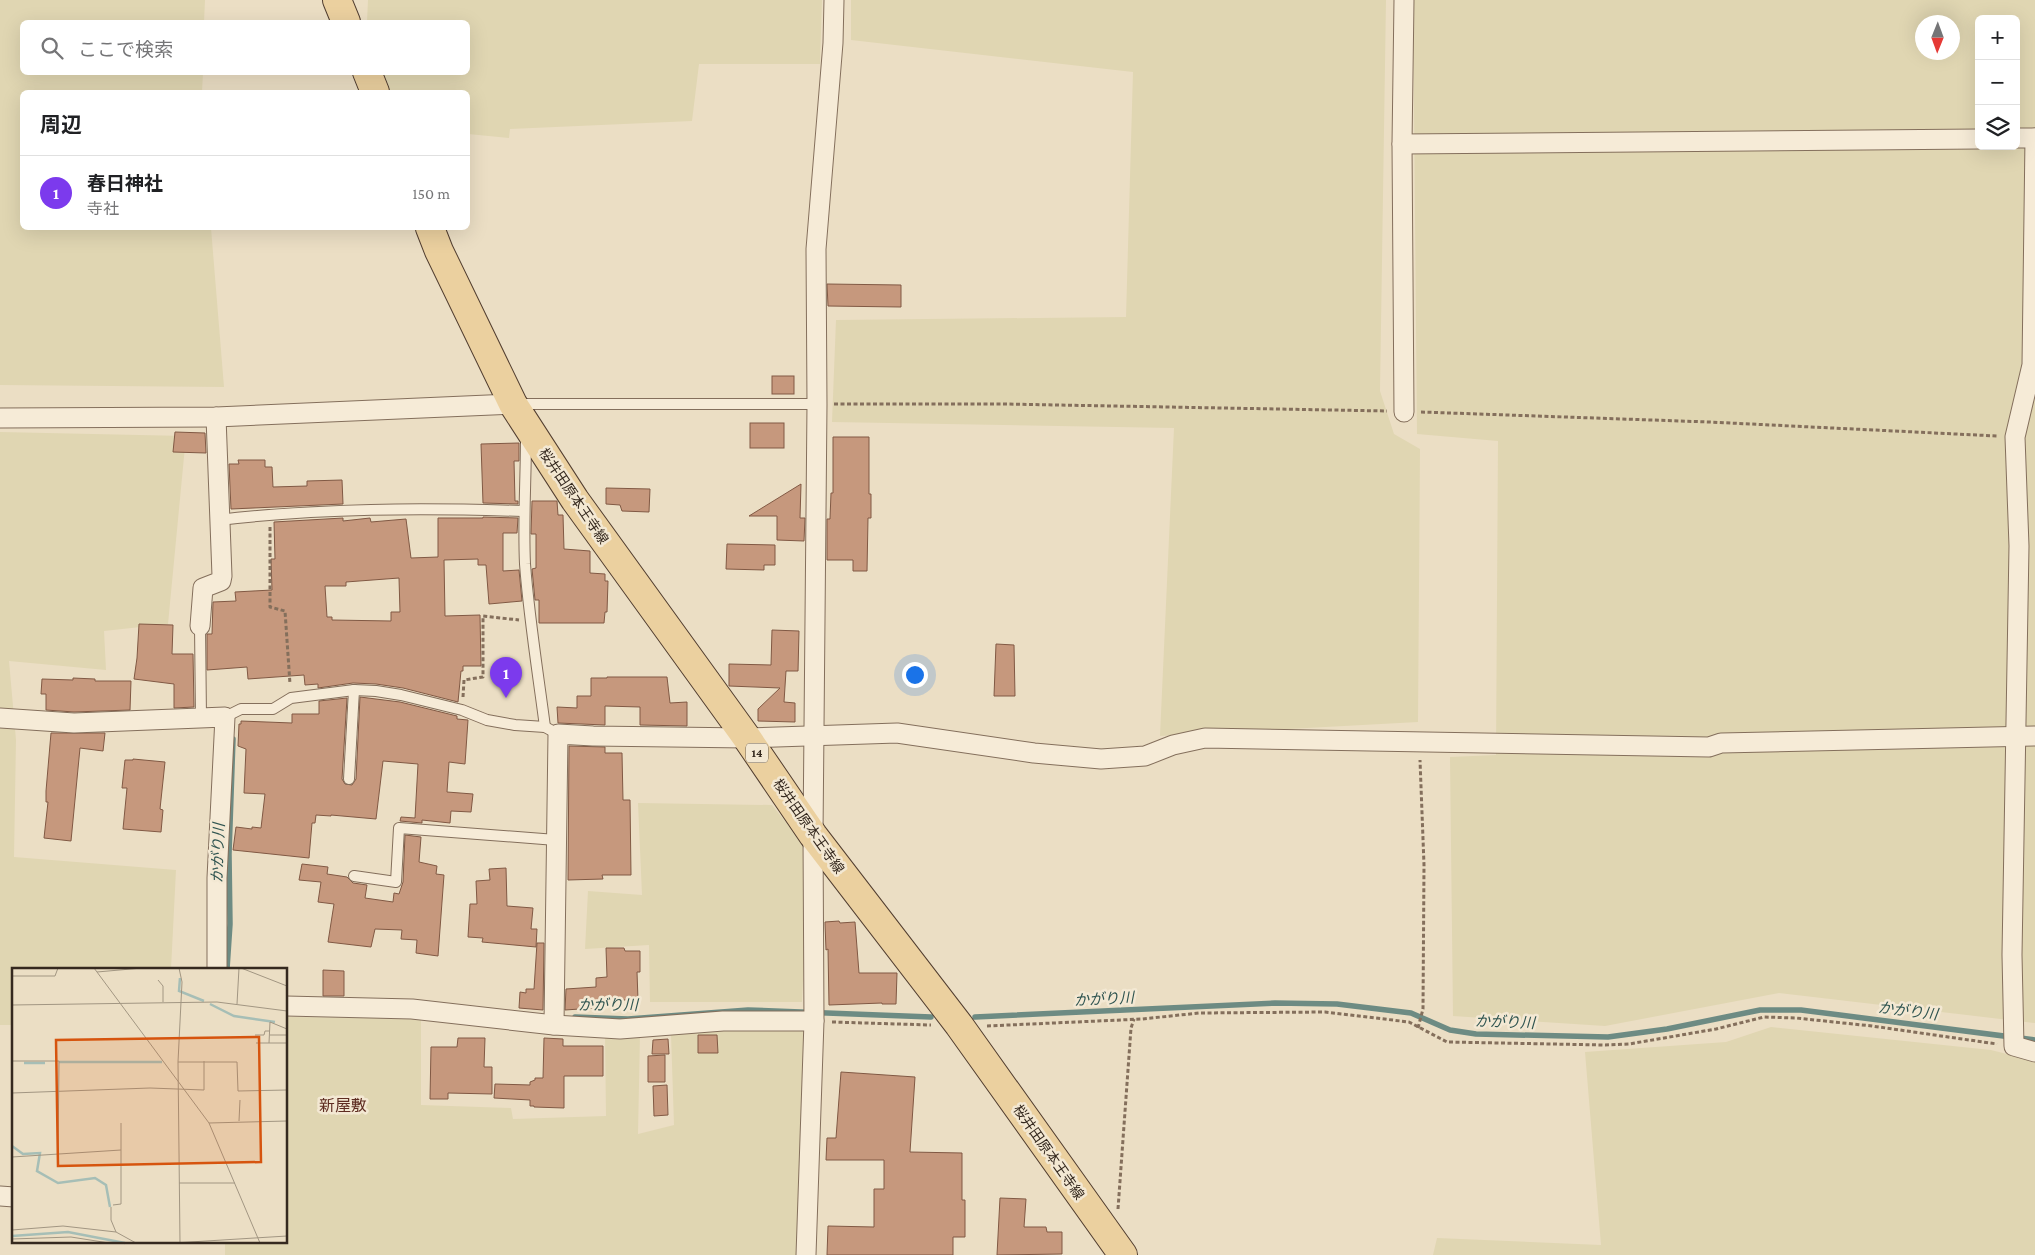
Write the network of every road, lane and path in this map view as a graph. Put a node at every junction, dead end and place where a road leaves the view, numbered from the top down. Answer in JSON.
{"nodes":[{"id":1,"x":337,"y":0,"type":"edge"},
{"id":2,"x":834,"y":0,"type":"edge"},
{"id":3,"x":1404,"y":0,"type":"edge"},
{"id":4,"x":345,"y":20,"type":"edge"},
{"id":5,"x":368,"y":75,"type":"edge"},
{"id":6,"x":374,"y":90,"type":"edge"},
{"id":7,"x":1975,"y":138,"type":"edge"},
{"id":8,"x":2020,"y":138,"type":"edge"},
{"id":9,"x":2035,"y":138,"type":"edge"},
{"id":10,"x":1402,"y":144,"type":"junction"},
{"id":11,"x":431,"y":230,"type":"edge"},
{"id":12,"x":817,"y":404,"type":"junction"},
{"id":13,"x":1404,"y":412,"type":"junction"},
{"id":14,"x":520,"y":414,"type":"junction"},
{"id":15,"x":216,"y":417,"type":"junction"},
{"id":16,"x":0,"y":418,"type":"edge"},
{"id":17,"x":2015,"y":437,"type":"junction"},
{"id":18,"x":523,"y":511,"type":"junction"},
{"id":19,"x":270,"y":514,"type":"junction"},
{"id":20,"x":219,"y":520,"type":"junction"},
{"id":21,"x":531,"y":621,"type":"junction"},
{"id":22,"x":200,"y":626,"type":"joint"},
{"id":23,"x":354,"y":690,"type":"junction"},
{"id":24,"x":291,"y":698,"type":"junction"},
{"id":25,"x":462,"y":710,"type":"junction"},
{"id":26,"x":226,"y":717,"type":"junction"},
{"id":27,"x":0,"y":718,"type":"edge"},
{"id":28,"x":201,"y":718,"type":"junction"},
{"id":29,"x":552,"y":730,"type":"junction"},
{"id":30,"x":2016,"y":736,"type":"junction"},
{"id":31,"x":2035,"y":736,"type":"edge"},
{"id":32,"x":815,"y":737,"type":"junction"},
{"id":33,"x":748,"y":738,"type":"junction"},
{"id":34,"x":1414,"y":743,"type":"junction"},
{"id":35,"x":349,"y":779,"type":"dead end"},
{"id":36,"x":813,"y":835,"type":"junction"},
{"id":37,"x":556,"y":840,"type":"junction"},
{"id":38,"x":354,"y":876,"type":"dead end"},
{"id":39,"x":217,"y":968,"type":"edge"},
{"id":40,"x":288,"y":1006,"type":"edge"},
{"id":41,"x":1134,"y":1019,"type":"junction"},
{"id":42,"x":814,"y":1021,"type":"junction"},
{"id":43,"x":554,"y":1025,"type":"junction"},
{"id":44,"x":959,"y":1025,"type":"junction"},
{"id":45,"x":1418,"y":1028,"type":"junction"},
{"id":46,"x":2014,"y":1046,"type":"junction"},
{"id":47,"x":2035,"y":1052,"type":"edge"},
{"id":48,"x":1119,"y":1250,"type":"edge"},
{"id":49,"x":806,"y":1255,"type":"edge"}],
"edges":[{"from":1,"to":4,"type":"main road"},
{"from":2,"to":12,"type":"street"},
{"from":3,"to":10,"type":"street"},
{"from":5,"to":6,"type":"main road"},
{"from":7,"to":10,"type":"street"},
{"from":8,"to":9,"type":"street"},
{"from":9,"to":17,"type":"street"},
{"from":10,"to":13,"type":"street"},
{"from":11,"to":14,"type":"main road","name":"桜井田原本王寺線","number":"14"},
{"from":12,"to":13,"type":"path"},
{"from":12,"to":14,"type":"lane"},
{"from":12,"to":32,"type":"street"},
{"from":13,"to":17,"type":"path"},
{"from":14,"to":15,"type":"street"},
{"from":14,"to":18,"type":"lane"},
{"from":14,"to":33,"type":"main road","name":"桜井田原本王寺線","number":"14"},
{"from":15,"to":16,"type":"street"},
{"from":15,"to":20,"type":"street"},
{"from":17,"to":30,"type":"street"},
{"from":18,"to":19,"type":"lane"},
{"from":18,"to":21,"type":"lane"},
{"from":19,"to":20,"type":"lane"},
{"from":19,"to":24,"type":"path"},
{"from":20,"to":22,"type":"street"},
{"from":21,"to":25,"type":"path"},
{"from":21,"to":29,"type":"lane"},
{"from":22,"to":28,"type":"lane"},
{"from":23,"to":24,"type":"lane"},
{"from":23,"to":25,"type":"lane"},
{"from":23,"to":35,"type":"lane"},
{"from":24,"to":26,"type":"lane"},
{"from":25,"to":29,"type":"lane"},
{"from":26,"to":28,"type":"street"},
{"from":26,"to":39,"type":"street"},
{"from":27,"to":28,"type":"street"},
{"from":29,"to":33,"type":"street"},
{"from":29,"to":37,"type":"street"},
{"from":30,"to":31,"type":"street"},
{"from":30,"to":34,"type":"street"},
{"from":30,"to":46,"type":"street"},
{"from":32,"to":33,"type":"street"},
{"from":32,"to":34,"type":"street"},
{"from":32,"to":36,"type":"street"},
{"from":33,"to":36,"type":"main road","name":"桜井田原本王寺線","number":"14"},
{"from":34,"to":45,"type":"path"},
{"from":36,"to":42,"type":"street"},
{"from":36,"to":44,"type":"main road","name":"桜井田原本王寺線","number":"14"},
{"from":37,"to":38,"type":"lane"},
{"from":37,"to":43,"type":"street"},
{"from":40,"to":43,"type":"street"},
{"from":41,"to":44,"type":"path"},
{"from":41,"to":45,"type":"path"},
{"from":41,"to":48,"type":"path"},
{"from":42,"to":43,"type":"street"},
{"from":42,"to":44,"type":"path"},
{"from":42,"to":49,"type":"street"},
{"from":44,"to":48,"type":"main road","name":"桜井田原本王寺線","number":"14"},
{"from":45,"to":46,"type":"path"},
{"from":46,"to":47,"type":"street"}]}
